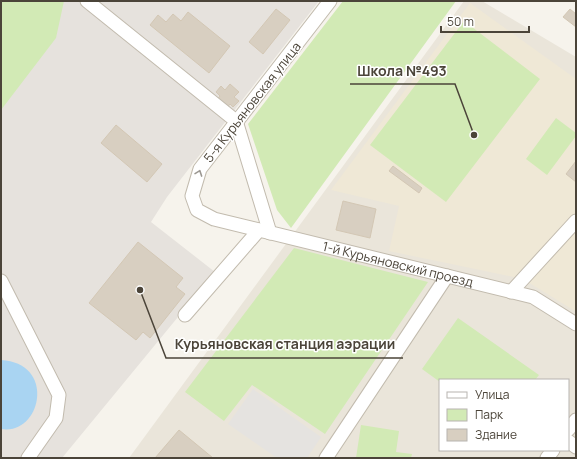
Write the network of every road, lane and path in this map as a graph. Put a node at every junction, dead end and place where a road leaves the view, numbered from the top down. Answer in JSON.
{"nodes":[{"id":1,"x":87,"y":1,"type":"edge"},
{"id":2,"x":330,"y":1,"type":"edge"},
{"id":3,"x":236,"y":121,"type":"junction"},
{"id":4,"x":196,"y":210,"type":"joint"},
{"id":5,"x":576,"y":221,"type":"edge"},
{"id":6,"x":265,"y":232,"type":"junction"},
{"id":7,"x":447,"y":276,"type":"junction"},
{"id":8,"x":1,"y":281,"type":"edge"},
{"id":9,"x":511,"y":292,"type":"junction"},
{"id":10,"x":185,"y":315,"type":"dead end"},
{"id":11,"x":576,"y":324,"type":"edge"},
{"id":12,"x":576,"y":420,"type":"edge"},
{"id":13,"x":569,"y":429,"type":"edge"},
{"id":14,"x":28,"y":458,"type":"edge"},
{"id":15,"x":326,"y":458,"type":"edge"}],
"edges":[{"from":1,"to":3,"type":"street"},
{"from":2,"to":3,"type":"street","name":"5-я Курьяновская улица"},
{"from":4,"to":3,"type":"street","name":"5-я Курьяновская улица","one_way":true},
{"from":3,"to":6,"type":"street"},
{"from":4,"to":6,"type":"street","name":"1-й Курьяновский проезд"},
{"from":5,"to":9,"type":"street"},
{"from":6,"to":7,"type":"street","name":"1-й Курьяновский проезд"},
{"from":6,"to":10,"type":"street"},
{"from":7,"to":9,"type":"street","name":"1-й Курьяновский проезд"},
{"from":7,"to":15,"type":"street"},
{"from":8,"to":14,"type":"street"},
{"from":9,"to":11,"type":"street","name":"1-й Курьяновский проезд"},
{"from":12,"to":13,"type":"street"}]}
